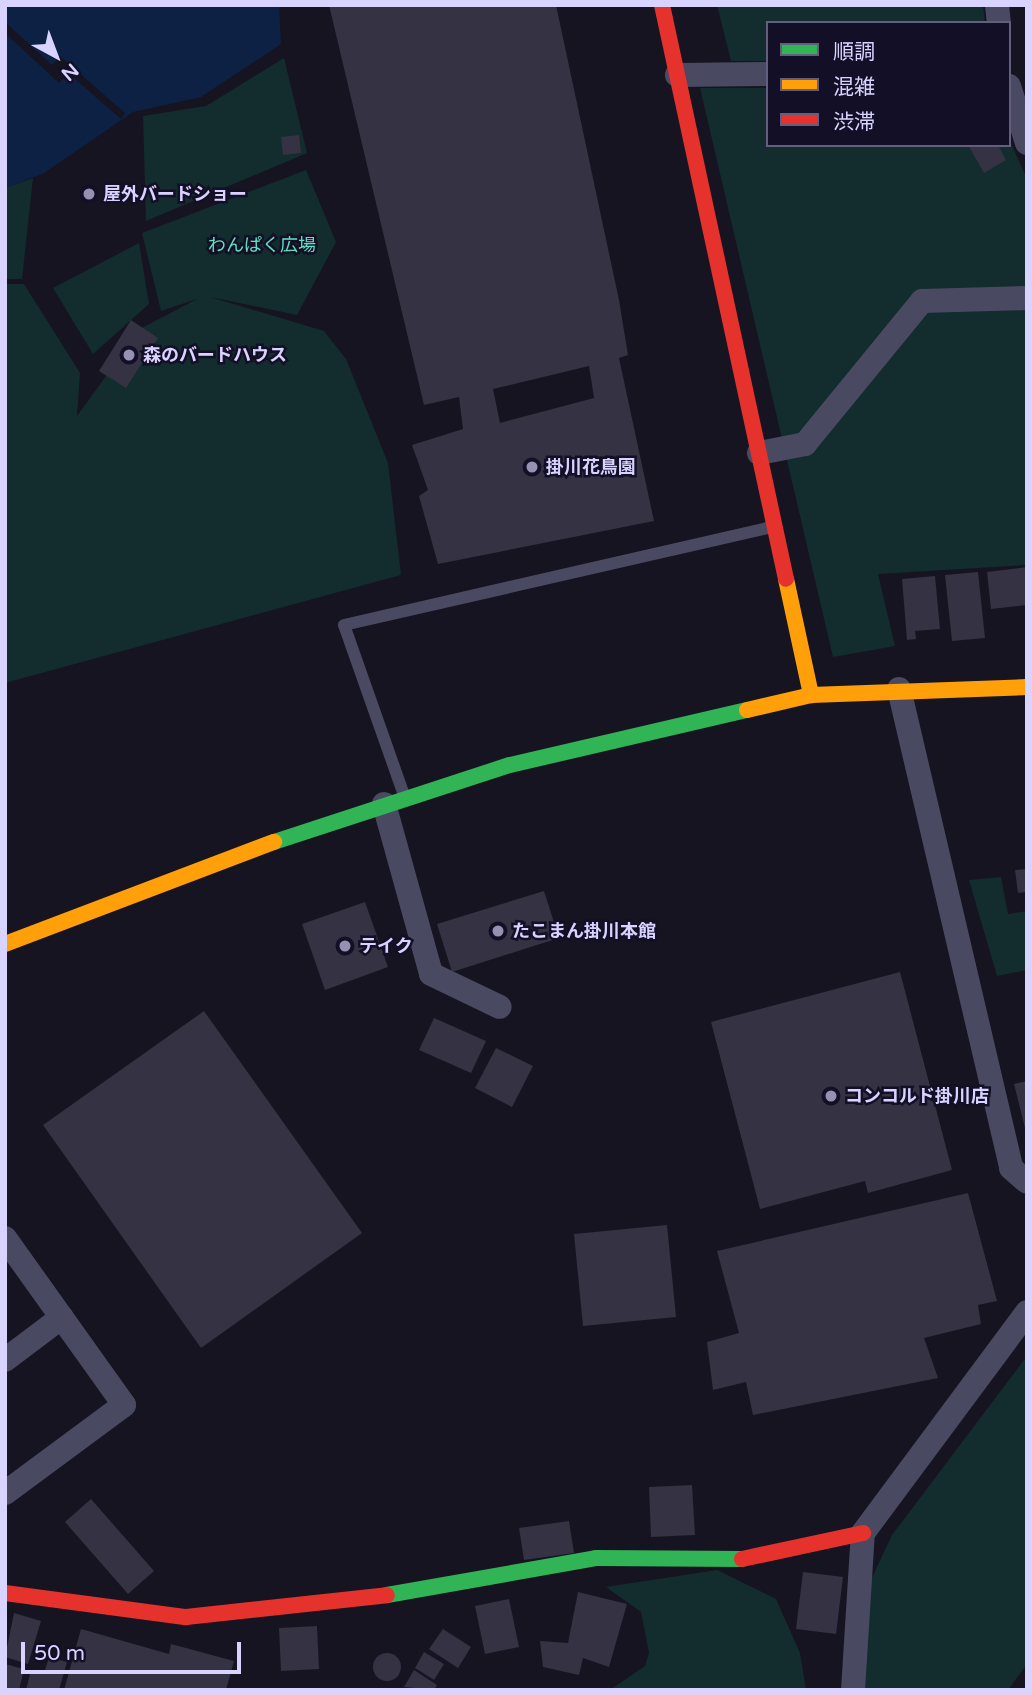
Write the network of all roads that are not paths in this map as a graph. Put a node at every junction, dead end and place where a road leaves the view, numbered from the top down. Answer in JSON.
{"nodes":[{"id":1,"x":662,"y":5,"type":"edge"},
{"id":2,"x":766,"y":74,"type":"edge"},
{"id":3,"x":677,"y":75,"type":"junction"},
{"id":4,"x":1011,"y":92,"type":"edge"},
{"id":5,"x":1027,"y":143,"type":"edge"},
{"id":6,"x":1027,"y":298,"type":"edge"},
{"id":7,"x":759,"y":453,"type":"junction"},
{"id":8,"x":775,"y":526,"type":"junction"},
{"id":9,"x":1027,"y":687,"type":"edge"},
{"id":10,"x":899,"y":689,"type":"junction"},
{"id":11,"x":811,"y":695,"type":"junction"},
{"id":12,"x":394,"y":801,"type":"junction"},
{"id":13,"x":5,"y":944,"type":"edge"},
{"id":14,"x":500,"y":1007,"type":"dead end"},
{"id":15,"x":1027,"y":1182,"type":"edge"},
{"id":16,"x":5,"y":1238,"type":"edge"},
{"id":17,"x":1027,"y":1312,"type":"edge"},
{"id":18,"x":62,"y":1317,"type":"junction"},
{"id":19,"x":5,"y":1360,"type":"edge"},
{"id":20,"x":5,"y":1493,"type":"edge"},
{"id":21,"x":863,"y":1533,"type":"junction"},
{"id":22,"x":5,"y":1593,"type":"edge"},
{"id":23,"x":853,"y":1690,"type":"edge"}],
"edges":[{"from":1,"to":3,"type":"street"},
{"from":2,"to":3,"type":"street"},
{"from":3,"to":7,"type":"street"},
{"from":4,"to":5,"type":"street"},
{"from":6,"to":7,"type":"street"},
{"from":7,"to":8,"type":"street"},
{"from":8,"to":11,"type":"street"},
{"from":8,"to":12,"type":"lane"},
{"from":9,"to":10,"type":"street"},
{"from":10,"to":11,"type":"street"},
{"from":10,"to":15,"type":"street"},
{"from":11,"to":12,"type":"street"},
{"from":12,"to":13,"type":"street"},
{"from":12,"to":14,"type":"street"},
{"from":16,"to":18,"type":"street"},
{"from":17,"to":21,"type":"street"},
{"from":18,"to":19,"type":"street"},
{"from":18,"to":20,"type":"street"},
{"from":21,"to":22,"type":"street"},
{"from":21,"to":23,"type":"street"}]}
